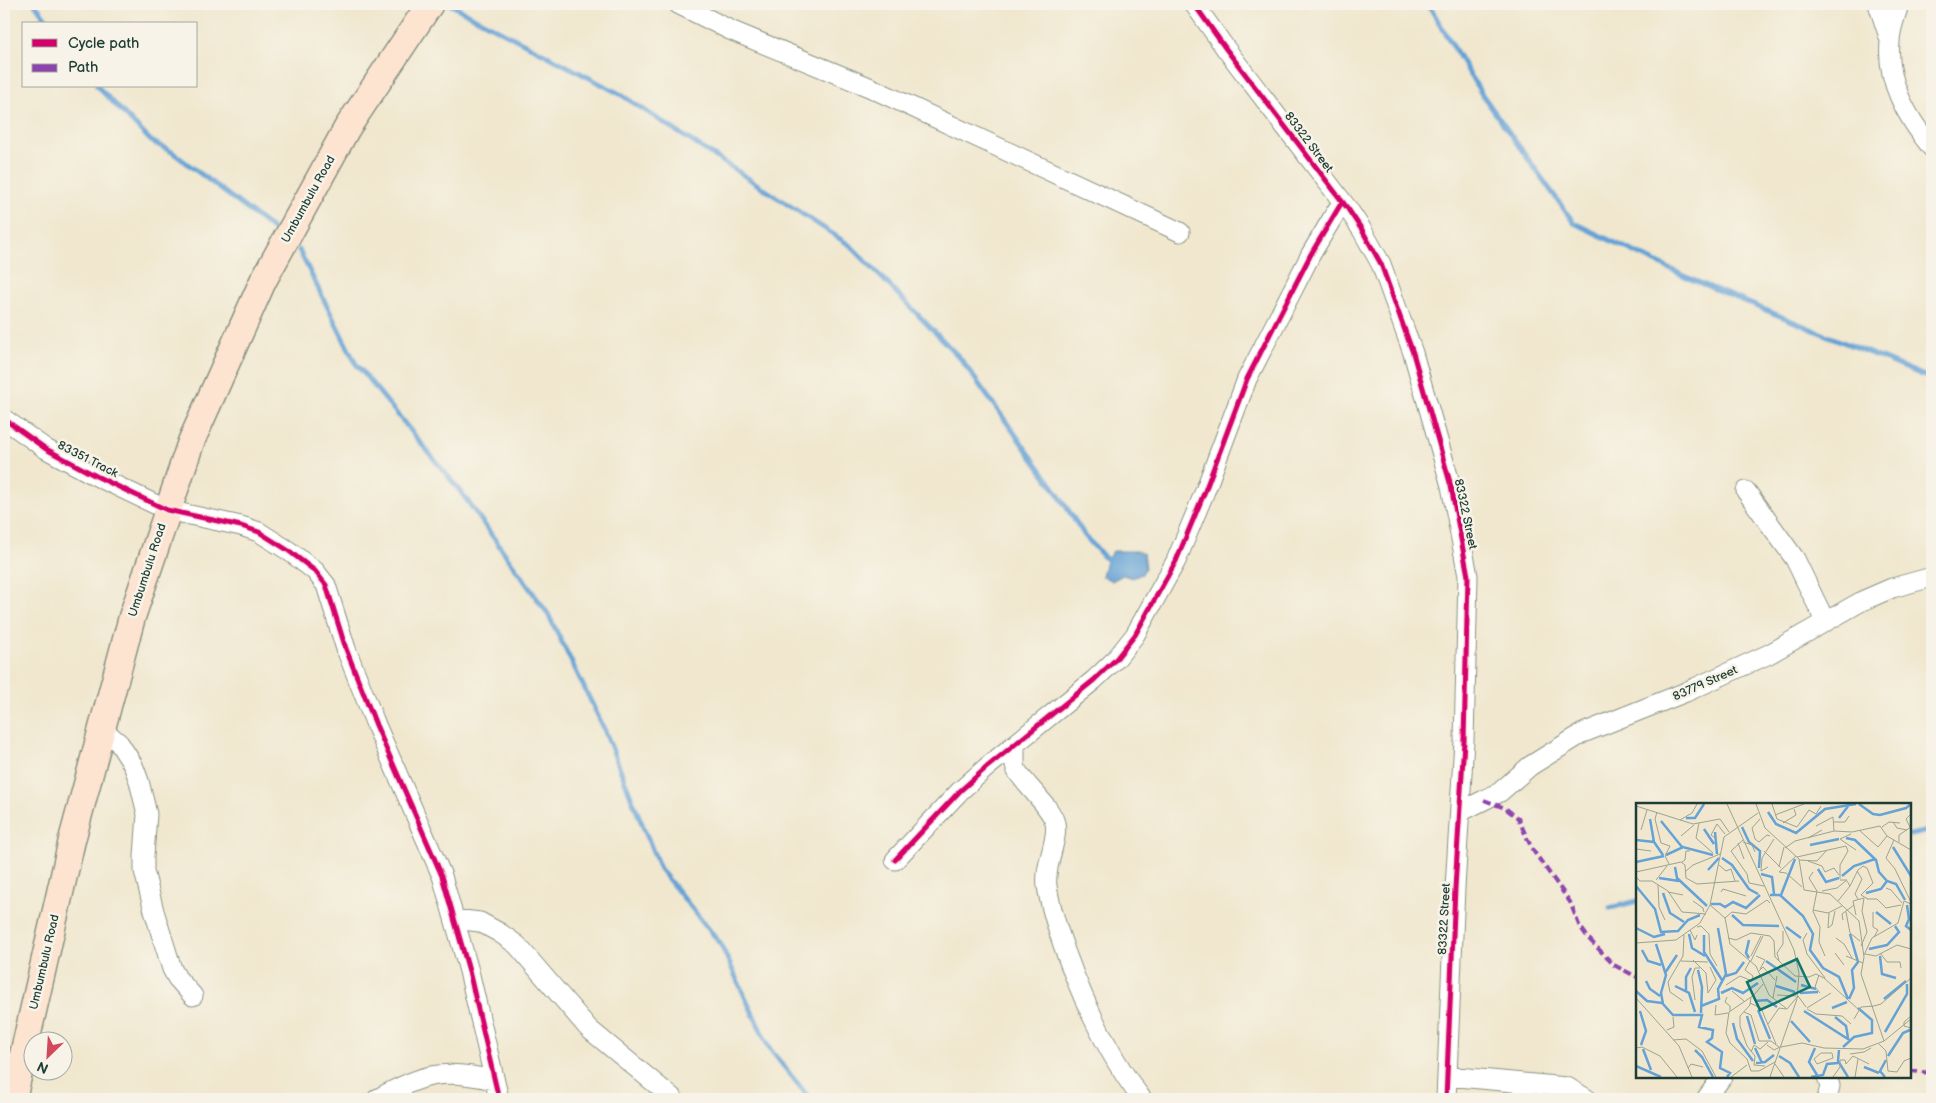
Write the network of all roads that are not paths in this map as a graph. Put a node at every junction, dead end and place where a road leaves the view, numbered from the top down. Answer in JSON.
{"nodes":[{"id":1,"x":430,"y":4,"type":"edge"},
{"id":2,"x":678,"y":4,"type":"edge"},
{"id":3,"x":1194,"y":4,"type":"edge"},
{"id":4,"x":1878,"y":4,"type":"edge"},
{"id":5,"x":1899,"y":4,"type":"edge"},
{"id":6,"x":1890,"y":40,"type":"junction"},
{"id":7,"x":1932,"y":148,"type":"edge"},
{"id":8,"x":1342,"y":202,"type":"junction"},
{"id":9,"x":1180,"y":232,"type":"dead end"},
{"id":10,"x":4,"y":419,"type":"edge"},
{"id":11,"x":1746,"y":491,"type":"dead end"},
{"id":12,"x":167,"y":510,"type":"junction"},
{"id":13,"x":1932,"y":577,"type":"edge"},
{"id":14,"x":1825,"y":622,"type":"junction"},
{"id":15,"x":102,"y":729,"type":"junction"},
{"id":16,"x":1015,"y":744,"type":"junction"},
{"id":17,"x":1460,"y":812,"type":"junction"},
{"id":18,"x":895,"y":860,"type":"dead end"},
{"id":19,"x":454,"y":919,"type":"junction"},
{"id":20,"x":194,"y":996,"type":"dead end"},
{"id":21,"x":1447,"y":1076,"type":"junction"},
{"id":22,"x":1721,"y":1078,"type":"edge"},
{"id":23,"x":1827,"y":1078,"type":"edge"},
{"id":24,"x":494,"y":1080,"type":"junction"},
{"id":25,"x":13,"y":1099,"type":"edge"},
{"id":26,"x":378,"y":1099,"type":"edge"},
{"id":27,"x":499,"y":1099,"type":"edge"},
{"id":28,"x":674,"y":1099,"type":"edge"},
{"id":29,"x":1142,"y":1099,"type":"edge"},
{"id":30,"x":1446,"y":1099,"type":"edge"},
{"id":31,"x":1587,"y":1099,"type":"edge"},
{"id":32,"x":1706,"y":1099,"type":"edge"},
{"id":33,"x":1827,"y":1099,"type":"edge"}],
"edges":[{"from":1,"to":12,"type":"main road","name":"Umbumbulu Road"},
{"from":2,"to":9,"type":"street"},
{"from":3,"to":8,"type":"street","name":"83322 Street"},
{"from":4,"to":6,"type":"street"},
{"from":5,"to":6,"type":"street"},
{"from":6,"to":7,"type":"street"},
{"from":8,"to":16,"type":"street"},
{"from":8,"to":17,"type":"street","name":"83322 Street"},
{"from":10,"to":12,"type":"street","name":"83351 Track"},
{"from":11,"to":14,"type":"street"},
{"from":12,"to":15,"type":"main road","name":"Umbumbulu Road"},
{"from":12,"to":19,"type":"street","name":"83351 Track"},
{"from":13,"to":14,"type":"street","name":"83779 Street"},
{"from":14,"to":17,"type":"street","name":"83779 Street"},
{"from":15,"to":20,"type":"street"},
{"from":15,"to":25,"type":"main road","name":"Umbumbulu Road"},
{"from":16,"to":18,"type":"street"},
{"from":16,"to":29,"type":"street"},
{"from":17,"to":21,"type":"street","name":"83322 Street"},
{"from":19,"to":24,"type":"street","name":"83351 Track"},
{"from":19,"to":28,"type":"street"},
{"from":21,"to":30,"type":"street","name":"83322 Street"},
{"from":21,"to":31,"type":"street"},
{"from":22,"to":32,"type":"street"},
{"from":23,"to":33,"type":"street"},
{"from":24,"to":26,"type":"street"},
{"from":24,"to":27,"type":"street","name":"83351 Track"}]}
